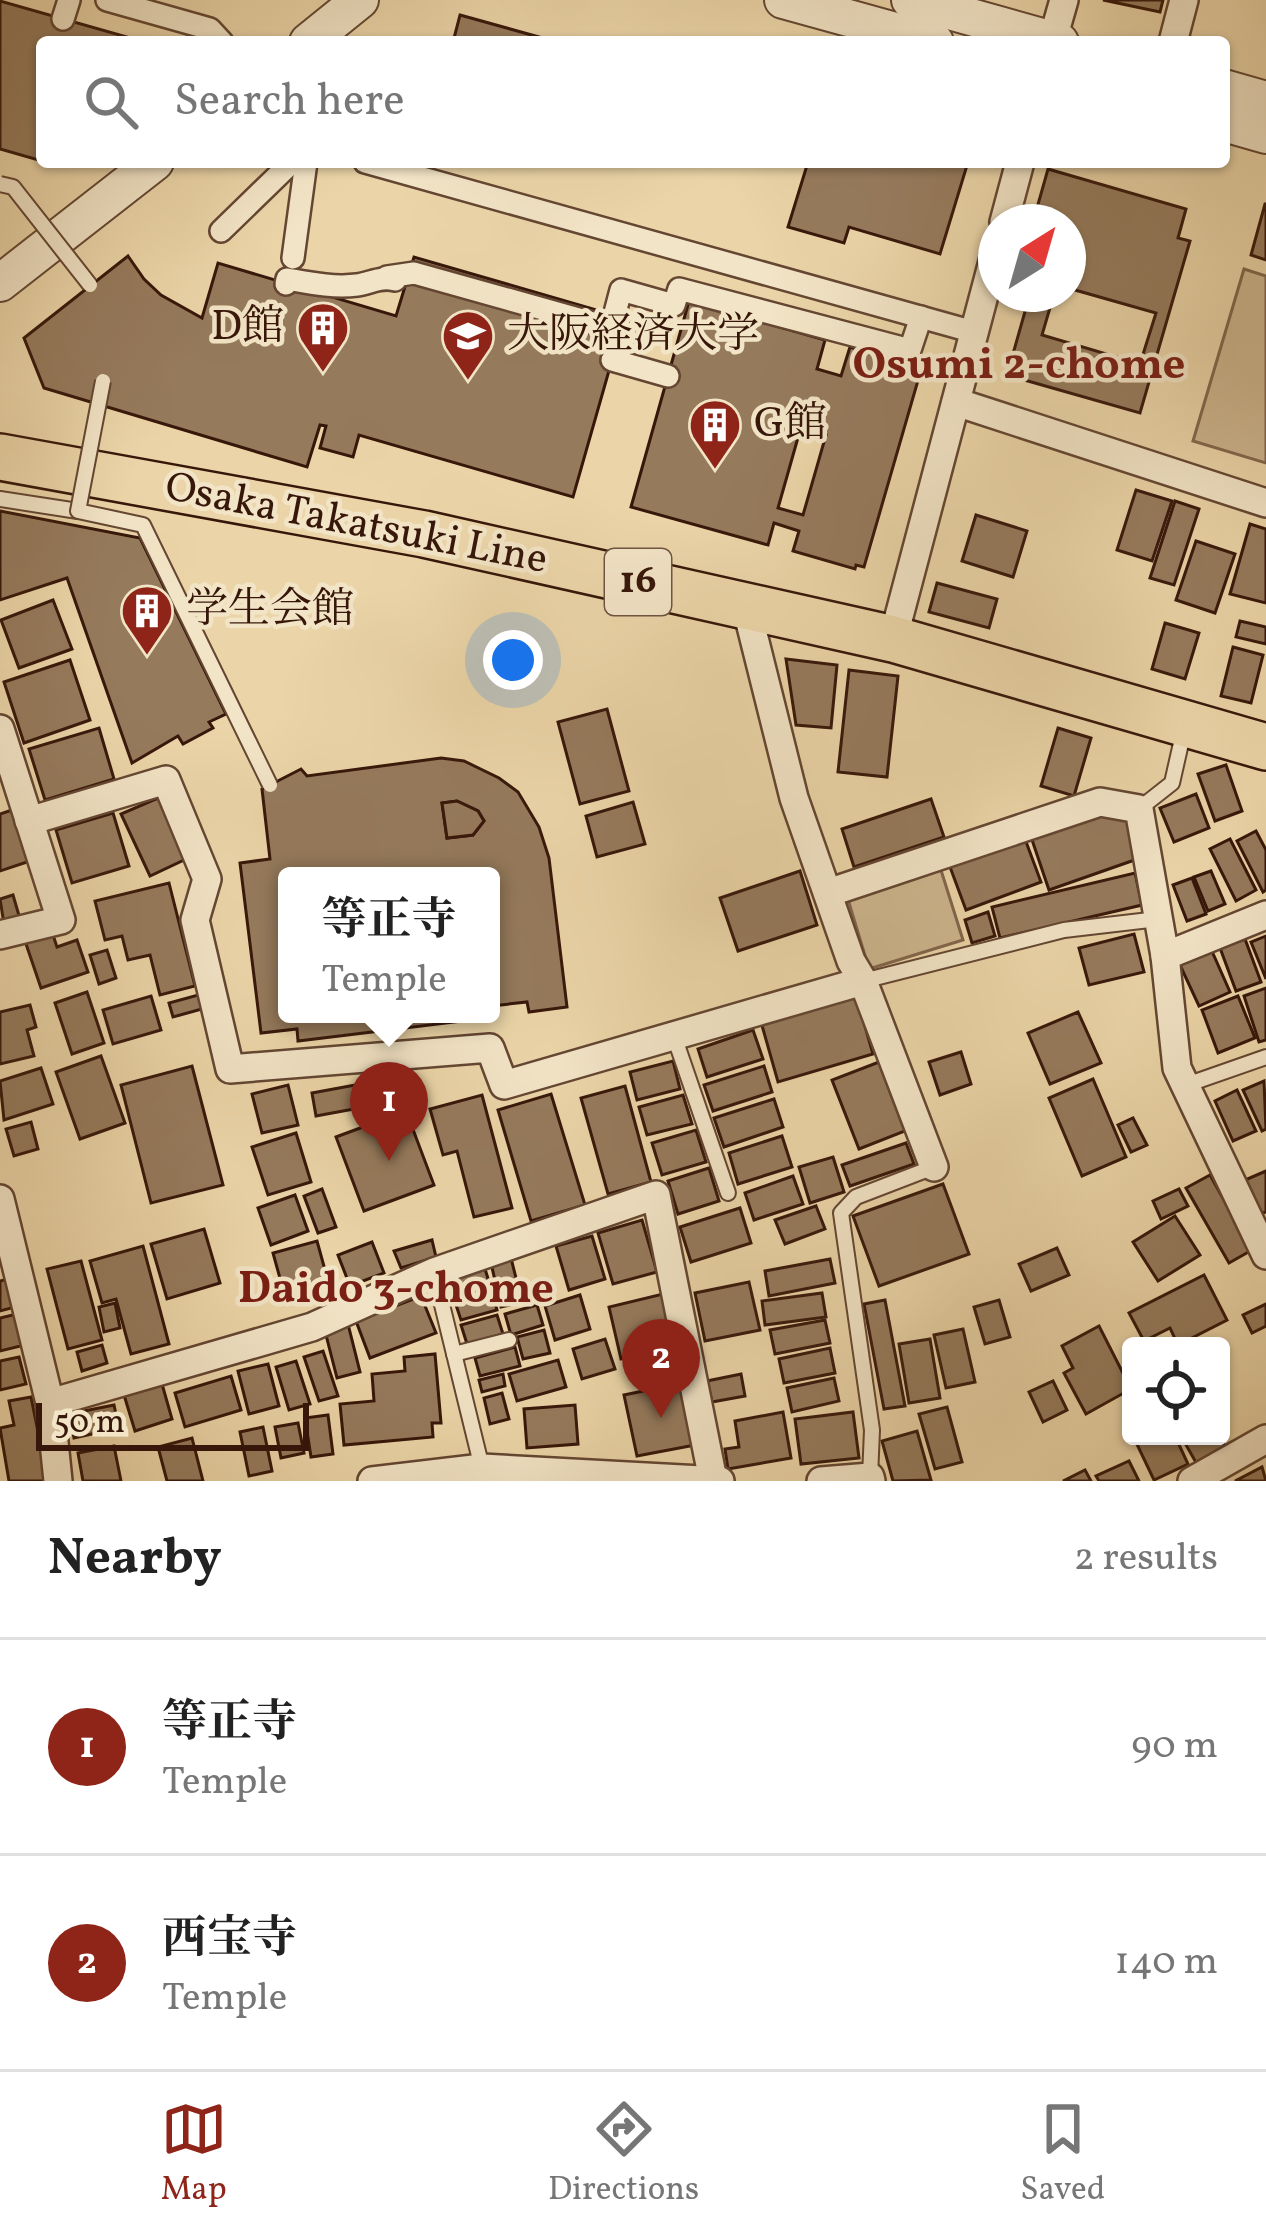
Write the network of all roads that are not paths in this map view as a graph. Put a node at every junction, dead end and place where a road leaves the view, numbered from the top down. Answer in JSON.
{"nodes":[{"id":1,"x":107,"y":0,"type":"edge"},
{"id":2,"x":360,"y":0,"type":"edge"},
{"id":3,"x":783,"y":0,"type":"edge"},
{"id":4,"x":910,"y":0,"type":"edge"},
{"id":5,"x":1064,"y":0,"type":"edge"},
{"id":6,"x":1184,"y":0,"type":"edge"},
{"id":7,"x":216,"y":36,"type":"edge"},
{"id":8,"x":315,"y":36,"type":"edge"},
{"id":9,"x":913,"y":36,"type":"edge"},
{"id":10,"x":1037,"y":36,"type":"edge"},
{"id":11,"x":1056,"y":36,"type":"edge"},
{"id":12,"x":1175,"y":36,"type":"edge"},
{"id":13,"x":1230,"y":90,"type":"edge"},
{"id":14,"x":1266,"y":100,"type":"edge"},
{"id":15,"x":1230,"y":125,"type":"edge"},
{"id":16,"x":1266,"y":135,"type":"edge"},
{"id":17,"x":147,"y":168,"type":"edge"},
{"id":18,"x":286,"y":168,"type":"edge"},
{"id":19,"x":305,"y":168,"type":"edge"},
{"id":20,"x":387,"y":168,"type":"edge"},
{"id":21,"x":1018,"y":168,"type":"edge"},
{"id":22,"x":0,"y":184,"type":"edge"},
{"id":23,"x":1009,"y":204,"type":"edge"},
{"id":24,"x":221,"y":231,"type":"dead end"},
{"id":25,"x":293,"y":258,"type":"dead end"},
{"id":26,"x":0,"y":283,"type":"edge"},
{"id":27,"x":286,"y":284,"type":"dead end"},
{"id":28,"x":90,"y":285,"type":"dead end"},
{"id":29,"x":979,"y":312,"type":"edge"},
{"id":30,"x":921,"y":317,"type":"junction"},
{"id":31,"x":611,"y":328,"type":"junction"},
{"id":32,"x":974,"y":332,"type":"junction"},
{"id":33,"x":668,"y":376,"type":"dead end"},
{"id":34,"x":103,"y":381,"type":"dead end"},
{"id":35,"x":956,"y":403,"type":"junction"},
{"id":36,"x":0,"y":457,"type":"edge"},
{"id":37,"x":0,"y":499,"type":"edge"},
{"id":38,"x":1266,"y":503,"type":"edge"},
{"id":39,"x":78,"y":511,"type":"junction"},
{"id":40,"x":746,"y":606,"type":"junction"},
{"id":41,"x":893,"y":639,"type":"junction"},
{"id":42,"x":1185,"y":724,"type":"junction"},
{"id":43,"x":0,"y":729,"type":"edge"},
{"id":44,"x":1266,"y":747,"type":"edge"},
{"id":45,"x":270,"y":785,"type":"dead end"},
{"id":46,"x":1139,"y":809,"type":"junction"},
{"id":47,"x":29,"y":821,"type":"junction"},
{"id":48,"x":828,"y":893,"type":"junction"},
{"id":49,"x":1266,"y":915,"type":"edge"},
{"id":50,"x":1159,"y":919,"type":"junction"},
{"id":51,"x":0,"y":935,"type":"edge"},
{"id":52,"x":1165,"y":956,"type":"junction"},
{"id":53,"x":862,"y":981,"type":"junction"},
{"id":54,"x":674,"y":1036,"type":"junction"},
{"id":55,"x":1266,"y":1057,"type":"edge"},
{"id":56,"x":1186,"y":1085,"type":"junction"},
{"id":57,"x":934,"y":1167,"type":"joint"},
{"id":58,"x":728,"y":1192,"type":"dead end"},
{"id":59,"x":0,"y":1199,"type":"edge"},
{"id":60,"x":1266,"y":1255,"type":"edge"},
{"id":61,"x":434,"y":1272,"type":"junction"},
{"id":62,"x":509,"y":1340,"type":"dead end"},
{"id":63,"x":454,"y":1354,"type":"junction"},
{"id":64,"x":50,"y":1403,"type":"junction"},
{"id":65,"x":1266,"y":1439,"type":"edge"},
{"id":66,"x":482,"y":1468,"type":"junction"},
{"id":67,"x":870,"y":1479,"type":"edge"},
{"id":68,"x":716,"y":1480,"type":"edge"},
{"id":69,"x":58,"y":1481,"type":"edge"},
{"id":70,"x":372,"y":1481,"type":"edge"},
{"id":71,"x":821,"y":1481,"type":"edge"},
{"id":72,"x":1192,"y":1481,"type":"edge"}],
"edges":[{"from":1,"to":7,"type":"street"},
{"from":2,"to":8,"type":"street"},
{"from":3,"to":9,"type":"street"},
{"from":4,"to":10,"type":"street"},
{"from":5,"to":11,"type":"street"},
{"from":6,"to":12,"type":"street"},
{"from":13,"to":14,"type":"street"},
{"from":15,"to":16,"type":"street"},
{"from":17,"to":26,"type":"street"},
{"from":18,"to":24,"type":"street"},
{"from":19,"to":25,"type":"street"},
{"from":20,"to":30,"type":"street"},
{"from":21,"to":23,"type":"street"},
{"from":22,"to":28,"type":"lane","bridge":true},
{"from":27,"to":31,"type":"street"},
{"from":29,"to":32,"type":"street"},
{"from":30,"to":31,"type":"street"},
{"from":30,"to":32,"type":"street"},
{"from":31,"to":33,"type":"street"},
{"from":32,"to":35,"type":"street"},
{"from":34,"to":39,"type":"lane","bridge":true},
{"from":35,"to":38,"type":"street"},
{"from":35,"to":41,"type":"street"},
{"from":36,"to":40,"type":"main road","name":"Osaka Takatsuki Line","number":"16"},
{"from":37,"to":39,"type":"lane"},
{"from":39,"to":45,"type":"lane","bridge":true},
{"from":40,"to":41,"type":"main road","name":"Osaka Takatsuki Line","number":"16"},
{"from":40,"to":48,"type":"street"},
{"from":41,"to":42,"type":"main road","name":"Osaka Takatsuki Line","number":"16"},
{"from":42,"to":44,"type":"main road","name":"Osaka Takatsuki Line","number":"16"},
{"from":42,"to":46,"type":"lane"},
{"from":43,"to":47,"type":"street"},
{"from":46,"to":48,"type":"street"},
{"from":46,"to":50,"type":"street"},
{"from":47,"to":51,"type":"street"},
{"from":47,"to":54,"type":"street"},
{"from":48,"to":53,"type":"street"},
{"from":49,"to":52,"type":"street"},
{"from":50,"to":52,"type":"street"},
{"from":50,"to":53,"type":"lane"},
{"from":52,"to":56,"type":"street"},
{"from":53,"to":54,"type":"street"},
{"from":53,"to":57,"type":"street"},
{"from":54,"to":58,"type":"lane"},
{"from":55,"to":56,"type":"lane"},
{"from":56,"to":60,"type":"street"},
{"from":57,"to":67,"type":"lane"},
{"from":59,"to":64,"type":"street"},
{"from":61,"to":63,"type":"lane"},
{"from":61,"to":64,"type":"street"},
{"from":61,"to":68,"type":"street"},
{"from":62,"to":63,"type":"lane"},
{"from":63,"to":66,"type":"lane"},
{"from":64,"to":69,"type":"street"},
{"from":65,"to":72,"type":"street"},
{"from":66,"to":68,"type":"street"},
{"from":66,"to":70,"type":"street"},
{"from":67,"to":71,"type":"street"}]}
